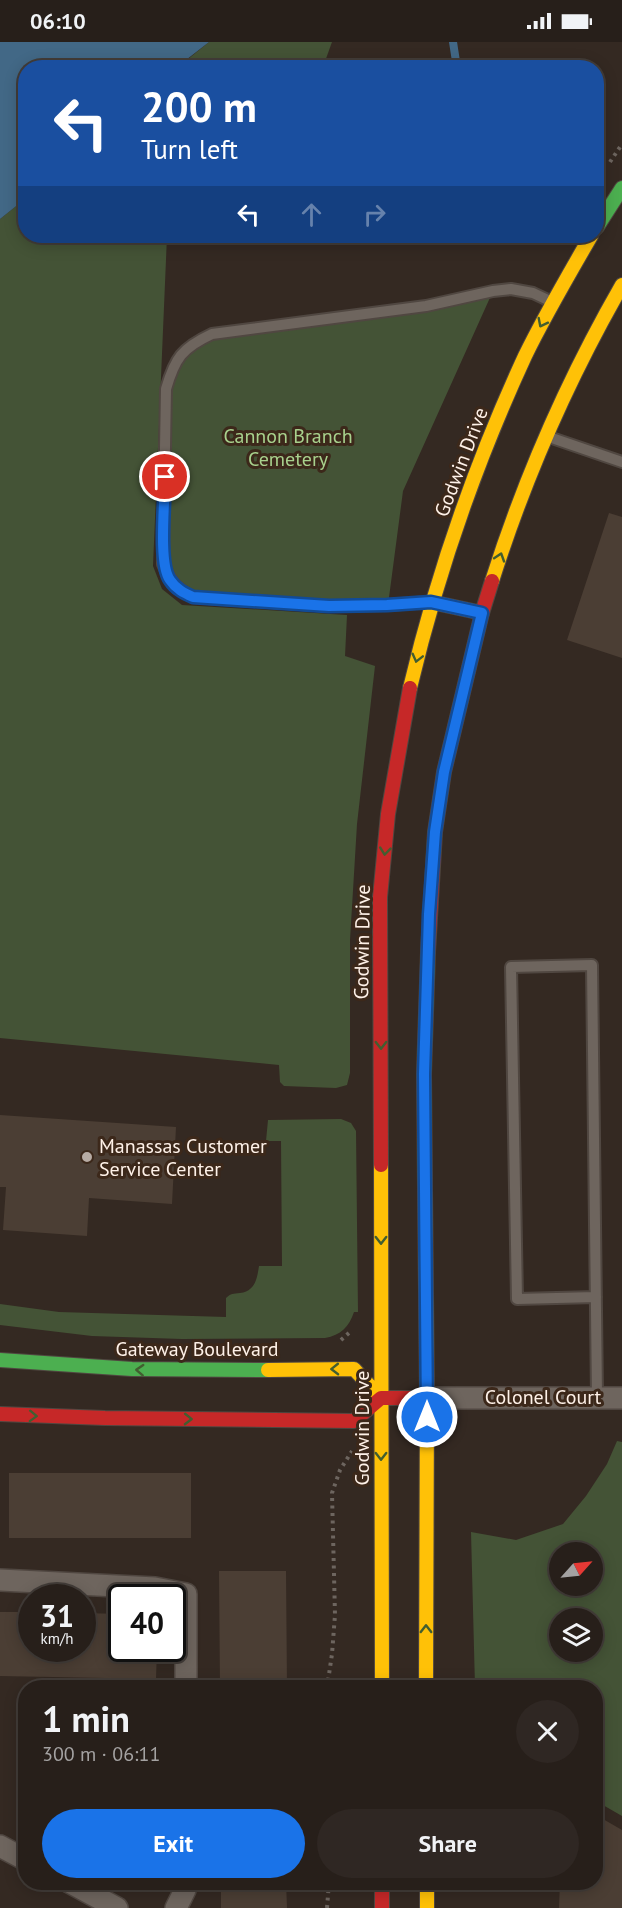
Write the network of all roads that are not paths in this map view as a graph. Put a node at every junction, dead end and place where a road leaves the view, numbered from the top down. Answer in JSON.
{"nodes":[{"id":1,"x":622,"y":188,"type":"edge"},
{"id":2,"x":604,"y":216,"type":"edge"},
{"id":3,"x":587,"y":243,"type":"edge"},
{"id":4,"x":622,"y":285,"type":"edge"},
{"id":5,"x":553,"y":302,"type":"junction"},
{"id":6,"x":546,"y":436,"type":"junction"},
{"id":7,"x":622,"y":462,"type":"edge"},
{"id":8,"x":431,"y":602,"type":"junction"},
{"id":9,"x":482,"y":613,"type":"junction"},
{"id":10,"x":596,"y":1297,"type":"junction"},
{"id":11,"x":0,"y":1359,"type":"edge"},
{"id":12,"x":597,"y":1397,"type":"junction"},
{"id":13,"x":381,"y":1398,"type":"junction"},
{"id":14,"x":427,"y":1398,"type":"junction"},
{"id":15,"x":622,"y":1398,"type":"edge"},
{"id":16,"x":0,"y":1414,"type":"edge"},
{"id":17,"x":0,"y":1580,"type":"edge"},
{"id":18,"x":186,"y":1680,"type":"edge"},
{"id":19,"x":382,"y":1680,"type":"edge"},
{"id":20,"x":426,"y":1680,"type":"edge"},
{"id":21,"x":0,"y":1846,"type":"edge"},
{"id":22,"x":18,"y":1856,"type":"edge"},
{"id":23,"x":84,"y":1890,"type":"edge"},
{"id":24,"x":185,"y":1890,"type":"edge"},
{"id":25,"x":382,"y":1890,"type":"edge"},
{"id":26,"x":427,"y":1890,"type":"edge"},
{"id":27,"x":117,"y":1908,"type":"edge"},
{"id":28,"x":176,"y":1908,"type":"edge"},
{"id":29,"x":382,"y":1908,"type":"edge"},
{"id":30,"x":427,"y":1908,"type":"edge"}],
"edges":[{"from":1,"to":2,"type":"street"},
{"from":3,"to":5,"type":"street","name":"Godwin Drive"},
{"from":4,"to":6,"type":"street"},
{"from":5,"to":8,"type":"street","name":"Godwin Drive","one_way":true},
{"from":5,"to":8,"type":"lane"},
{"from":6,"to":7,"type":"lane"},
{"from":9,"to":6,"type":"street","one_way":true},
{"from":8,"to":9,"type":"street"},
{"from":8,"to":13,"type":"street","name":"Godwin Drive","one_way":true},
{"from":9,"to":14,"type":"street"},
{"from":10,"to":10,"type":"lane"},
{"from":10,"to":12,"type":"lane"},
{"from":13,"to":11,"type":"street","name":"Gateway Boulevard","one_way":true},
{"from":12,"to":14,"type":"street","name":"Colonel Court"},
{"from":12,"to":15,"type":"street","name":"Colonel Court"},
{"from":13,"to":14,"type":"street"},
{"from":16,"to":13,"type":"street","one_way":true},
{"from":13,"to":19,"type":"street","name":"Godwin Drive","one_way":true},
{"from":20,"to":14,"type":"street","one_way":true},
{"from":17,"to":18,"type":"street"},
{"from":21,"to":22,"type":"street"},
{"from":23,"to":27,"type":"street"},
{"from":24,"to":28,"type":"street"},
{"from":25,"to":29,"type":"street"},
{"from":26,"to":30,"type":"street"}]}
